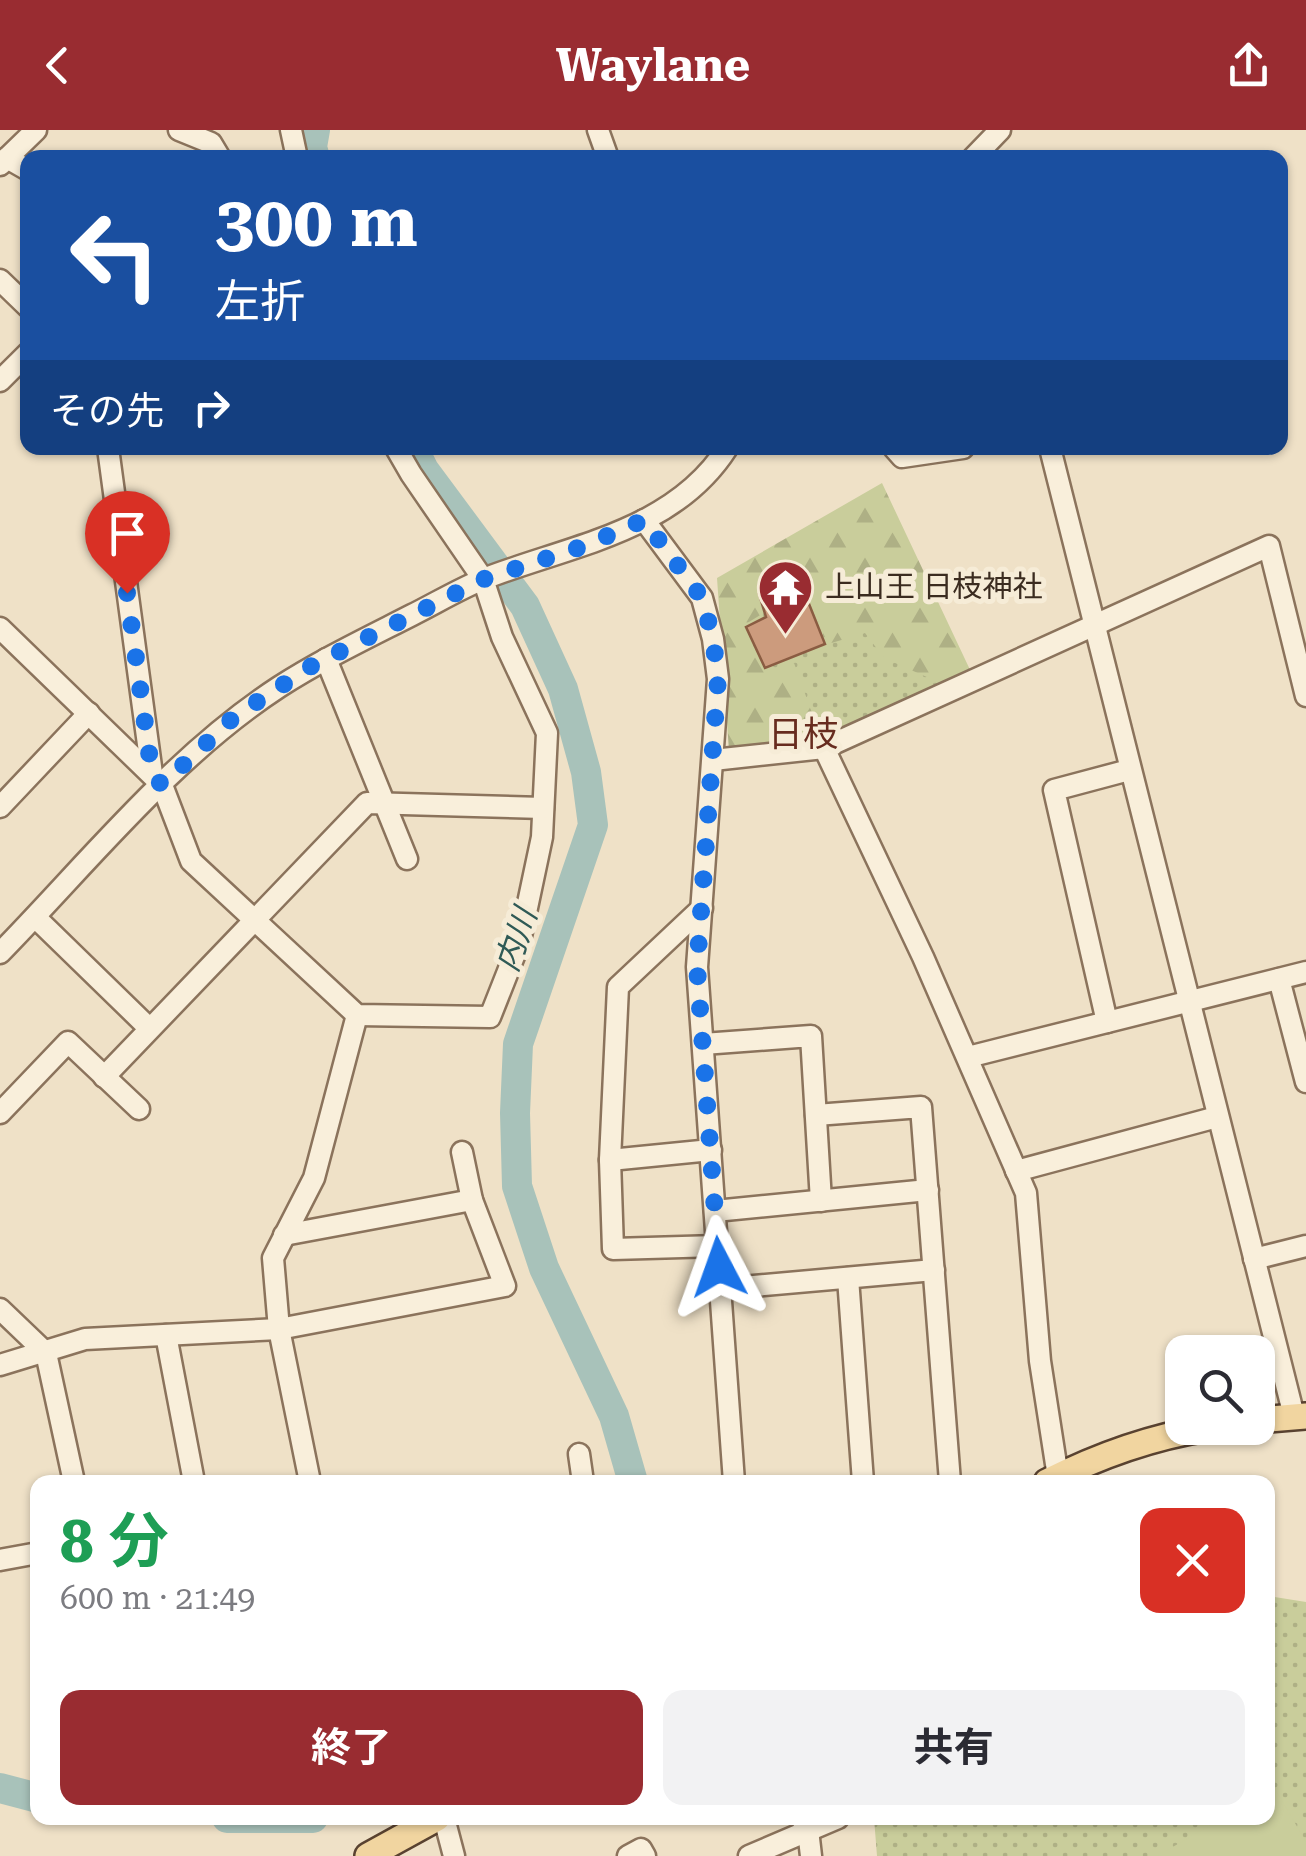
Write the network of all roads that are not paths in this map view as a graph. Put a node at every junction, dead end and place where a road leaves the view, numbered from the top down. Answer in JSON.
{"nodes":[{"id":1,"x":36,"y":130,"type":"edge"},
{"id":2,"x":179,"y":130,"type":"edge"},
{"id":3,"x":1000,"y":130,"type":"edge"},
{"id":4,"x":215,"y":150,"type":"edge"},
{"id":5,"x":980,"y":150,"type":"edge"},
{"id":6,"x":4,"y":162,"type":"edge"},
{"id":7,"x":0,"y":280,"type":"edge"},
{"id":8,"x":20,"y":299,"type":"edge"},
{"id":9,"x":20,"y":361,"type":"edge"},
{"id":10,"x":0,"y":380,"type":"edge"},
{"id":11,"x":109,"y":455,"type":"edge"},
{"id":12,"x":400,"y":455,"type":"edge"},
{"id":13,"x":723,"y":455,"type":"edge"},
{"id":14,"x":1052,"y":455,"type":"edge"},
{"id":15,"x":644,"y":520,"type":"junction"},
{"id":16,"x":484,"y":579,"type":"junction"},
{"id":17,"x":1093,"y":626,"type":"junction"},
{"id":18,"x":0,"y":628,"type":"edge"},
{"id":19,"x":326,"y":658,"type":"junction"},
{"id":20,"x":1306,"y":696,"type":"edge"},
{"id":21,"x":88,"y":713,"type":"junction"},
{"id":22,"x":824,"y":748,"type":"junction"},
{"id":23,"x":714,"y":760,"type":"junction"},
{"id":24,"x":1129,"y":770,"type":"junction"},
{"id":25,"x":157,"y":779,"type":"junction"},
{"id":26,"x":384,"y":801,"type":"junction"},
{"id":27,"x":0,"y":807,"type":"edge"},
{"id":28,"x":543,"y":808,"type":"junction"},
{"id":29,"x":408,"y":858,"type":"dead end"},
{"id":30,"x":702,"y":908,"type":"junction"},
{"id":31,"x":35,"y":918,"type":"junction"},
{"id":32,"x":255,"y":920,"type":"junction"},
{"id":33,"x":0,"y":954,"type":"edge"},
{"id":34,"x":1306,"y":972,"type":"edge"},
{"id":35,"x":1278,"y":979,"type":"junction"},
{"id":36,"x":1188,"y":1002,"type":"junction"},
{"id":37,"x":357,"y":1015,"type":"junction"},
{"id":38,"x":1107,"y":1022,"type":"junction"},
{"id":39,"x":150,"y":1028,"type":"junction"},
{"id":40,"x":703,"y":1044,"type":"junction"},
{"id":41,"x":968,"y":1057,"type":"junction"},
{"id":42,"x":104,"y":1077,"type":"junction"},
{"id":43,"x":1306,"y":1082,"type":"edge"},
{"id":44,"x":139,"y":1109,"type":"dead end"},
{"id":45,"x":0,"y":1113,"type":"edge"},
{"id":46,"x":816,"y":1115,"type":"junction"},
{"id":47,"x":1217,"y":1117,"type":"junction"},
{"id":48,"x":711,"y":1150,"type":"junction"},
{"id":49,"x":462,"y":1152,"type":"dead end"},
{"id":50,"x":610,"y":1160,"type":"junction"},
{"id":51,"x":1016,"y":1171,"type":"junction"},
{"id":52,"x":928,"y":1190,"type":"junction"},
{"id":53,"x":472,"y":1200,"type":"junction"},
{"id":54,"x":821,"y":1201,"type":"junction"},
{"id":55,"x":715,"y":1212,"type":"junction"},
{"id":56,"x":284,"y":1236,"type":"junction"},
{"id":57,"x":717,"y":1246,"type":"junction"},
{"id":58,"x":1306,"y":1246,"type":"edge"},
{"id":59,"x":1254,"y":1260,"type":"junction"},
{"id":60,"x":934,"y":1270,"type":"junction"},
{"id":61,"x":848,"y":1278,"type":"junction"},
{"id":62,"x":720,"y":1289,"type":"junction"},
{"id":63,"x":0,"y":1309,"type":"edge"},
{"id":64,"x":278,"y":1329,"type":"junction"},
{"id":65,"x":166,"y":1335,"type":"junction"},
{"id":66,"x":46,"y":1353,"type":"junction"},
{"id":67,"x":0,"y":1364,"type":"edge"},
{"id":68,"x":1300,"y":1416,"type":"edge"},
{"id":69,"x":1275,"y":1418,"type":"edge"},
{"id":70,"x":1165,"y":1436,"type":"edge"},
{"id":71,"x":579,"y":1454,"type":"dead end"},
{"id":72,"x":72,"y":1475,"type":"edge"},
{"id":73,"x":193,"y":1475,"type":"edge"},
{"id":74,"x":309,"y":1475,"type":"edge"},
{"id":75,"x":581,"y":1475,"type":"edge"},
{"id":76,"x":733,"y":1475,"type":"edge"},
{"id":77,"x":863,"y":1475,"type":"edge"},
{"id":78,"x":949,"y":1475,"type":"edge"},
{"id":79,"x":1051,"y":1475,"type":"edge"},
{"id":80,"x":1063,"y":1475,"type":"edge"},
{"id":81,"x":30,"y":1554,"type":"edge"},
{"id":82,"x":0,"y":1560,"type":"edge"},
{"id":83,"x":427,"y":1825,"type":"edge"},
{"id":84,"x":443,"y":1825,"type":"edge"},
{"id":85,"x":802,"y":1825,"type":"edge"},
{"id":86,"x":804,"y":1825,"type":"edge"},
{"id":87,"x":368,"y":1856,"type":"edge"},
{"id":88,"x":454,"y":1856,"type":"edge"},
{"id":89,"x":628,"y":1856,"type":"edge"},
{"id":90,"x":645,"y":1856,"type":"edge"},
{"id":91,"x":749,"y":1856,"type":"edge"},
{"id":92,"x":811,"y":1856,"type":"edge"}],
"edges":[{"from":1,"to":6,"type":"street"},
{"from":2,"to":4,"type":"street"},
{"from":3,"to":5,"type":"street"},
{"from":7,"to":8,"type":"street"},
{"from":9,"to":10,"type":"street"},
{"from":11,"to":25,"type":"street"},
{"from":12,"to":16,"type":"street"},
{"from":13,"to":15,"type":"street"},
{"from":14,"to":17,"type":"street"},
{"from":15,"to":16,"type":"street"},
{"from":15,"to":23,"type":"street"},
{"from":16,"to":19,"type":"street"},
{"from":16,"to":28,"type":"street"},
{"from":17,"to":20,"type":"street"},
{"from":17,"to":22,"type":"street"},
{"from":17,"to":24,"type":"street"},
{"from":18,"to":21,"type":"street"},
{"from":19,"to":25,"type":"street"},
{"from":19,"to":26,"type":"street"},
{"from":21,"to":25,"type":"street"},
{"from":21,"to":27,"type":"street"},
{"from":22,"to":23,"type":"street"},
{"from":22,"to":41,"type":"street"},
{"from":23,"to":30,"type":"street"},
{"from":24,"to":36,"type":"street"},
{"from":24,"to":38,"type":"street"},
{"from":25,"to":31,"type":"street"},
{"from":25,"to":32,"type":"street"},
{"from":26,"to":28,"type":"street"},
{"from":26,"to":29,"type":"street"},
{"from":26,"to":32,"type":"street"},
{"from":28,"to":37,"type":"street"},
{"from":30,"to":40,"type":"street"},
{"from":30,"to":50,"type":"street"},
{"from":31,"to":33,"type":"street"},
{"from":31,"to":39,"type":"street"},
{"from":32,"to":37,"type":"street"},
{"from":32,"to":39,"type":"street"},
{"from":34,"to":35,"type":"street"},
{"from":35,"to":36,"type":"street"},
{"from":35,"to":43,"type":"street"},
{"from":36,"to":38,"type":"street"},
{"from":36,"to":47,"type":"street"},
{"from":37,"to":56,"type":"street"},
{"from":38,"to":41,"type":"street"},
{"from":39,"to":42,"type":"street"},
{"from":40,"to":46,"type":"street"},
{"from":40,"to":48,"type":"street"},
{"from":41,"to":51,"type":"street"},
{"from":42,"to":44,"type":"street"},
{"from":42,"to":45,"type":"street"},
{"from":46,"to":52,"type":"street"},
{"from":46,"to":54,"type":"street"},
{"from":47,"to":51,"type":"street"},
{"from":47,"to":59,"type":"street"},
{"from":48,"to":50,"type":"street"},
{"from":48,"to":55,"type":"street"},
{"from":49,"to":53,"type":"street"},
{"from":50,"to":57,"type":"street"},
{"from":51,"to":79,"type":"street"},
{"from":52,"to":54,"type":"street"},
{"from":52,"to":60,"type":"street"},
{"from":53,"to":56,"type":"street"},
{"from":53,"to":64,"type":"street"},
{"from":54,"to":55,"type":"street"},
{"from":55,"to":57,"type":"street"},
{"from":56,"to":64,"type":"street"},
{"from":57,"to":62,"type":"street"},
{"from":58,"to":59,"type":"street"},
{"from":59,"to":68,"type":"street"},
{"from":60,"to":61,"type":"street"},
{"from":60,"to":78,"type":"street"},
{"from":61,"to":62,"type":"street"},
{"from":61,"to":77,"type":"street"},
{"from":62,"to":76,"type":"street"},
{"from":63,"to":66,"type":"street"},
{"from":64,"to":65,"type":"street"},
{"from":64,"to":74,"type":"street"},
{"from":65,"to":66,"type":"street"},
{"from":65,"to":73,"type":"street"},
{"from":66,"to":67,"type":"street"},
{"from":66,"to":72,"type":"street"},
{"from":68,"to":69,"type":"main road"},
{"from":70,"to":80,"type":"main road"},
{"from":71,"to":75,"type":"street"},
{"from":81,"to":82,"type":"street"},
{"from":83,"to":87,"type":"main road"},
{"from":84,"to":88,"type":"street"},
{"from":85,"to":91,"type":"street"},
{"from":86,"to":92,"type":"street"},
{"from":89,"to":90,"type":"street"}]}
